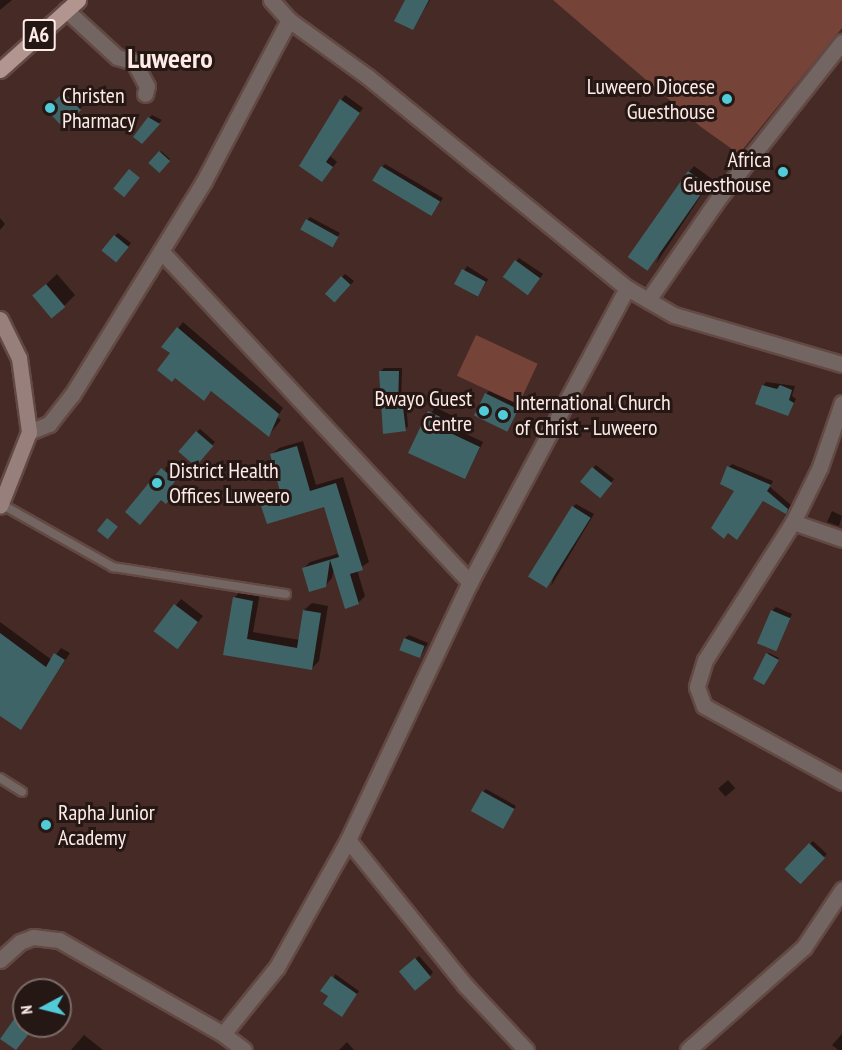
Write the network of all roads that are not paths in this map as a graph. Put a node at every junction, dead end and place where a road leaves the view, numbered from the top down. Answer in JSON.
{"nodes":[{"id":1,"x":271,"y":0,"type":"edge"},
{"id":2,"x":72,"y":5,"type":"edge"},
{"id":3,"x":289,"y":20,"type":"junction"},
{"id":4,"x":842,"y":42,"type":"edge"},
{"id":5,"x":0,"y":70,"type":"edge"},
{"id":6,"x":146,"y":94,"type":"dead end"},
{"id":7,"x":161,"y":251,"type":"junction"},
{"id":8,"x":627,"y":288,"type":"junction"},
{"id":9,"x":648,"y":300,"type":"junction"},
{"id":10,"x":0,"y":319,"type":"edge"},
{"id":11,"x":842,"y":364,"type":"edge"},
{"id":12,"x":842,"y":403,"type":"edge"},
{"id":13,"x":29,"y":432,"type":"junction"},
{"id":14,"x":1,"y":505,"type":"edge"},
{"id":15,"x":793,"y":522,"type":"junction"},
{"id":16,"x":842,"y":539,"type":"edge"},
{"id":17,"x":470,"y":582,"type":"junction"},
{"id":18,"x":286,"y":594,"type":"dead end"},
{"id":19,"x":0,"y":778,"type":"edge"},
{"id":20,"x":842,"y":782,"type":"edge"},
{"id":21,"x":22,"y":792,"type":"dead end"},
{"id":22,"x":348,"y":840,"type":"junction"},
{"id":23,"x":842,"y":890,"type":"edge"},
{"id":24,"x":0,"y":960,"type":"edge"},
{"id":25,"x":223,"y":1034,"type":"junction"},
{"id":26,"x":244,"y":1050,"type":"edge"},
{"id":27,"x":526,"y":1050,"type":"edge"},
{"id":28,"x":688,"y":1050,"type":"edge"}],
"edges":[{"from":1,"to":3,"type":"street"},
{"from":2,"to":5,"type":"main road","number":"A6"},
{"from":2,"to":6,"type":"street"},
{"from":3,"to":7,"type":"street"},
{"from":3,"to":8,"type":"street"},
{"from":4,"to":9,"type":"street"},
{"from":7,"to":13,"type":"street"},
{"from":7,"to":17,"type":"street"},
{"from":8,"to":9,"type":"street"},
{"from":8,"to":17,"type":"street"},
{"from":9,"to":11,"type":"street"},
{"from":10,"to":13,"type":"main road"},
{"from":12,"to":15,"type":"street"},
{"from":13,"to":14,"type":"main road"},
{"from":14,"to":18,"type":"lane"},
{"from":15,"to":16,"type":"street"},
{"from":15,"to":20,"type":"street"},
{"from":17,"to":22,"type":"street"},
{"from":19,"to":21,"type":"lane"},
{"from":22,"to":25,"type":"street"},
{"from":22,"to":27,"type":"street"},
{"from":23,"to":28,"type":"street"},
{"from":24,"to":25,"type":"street"},
{"from":25,"to":26,"type":"street"}]}
